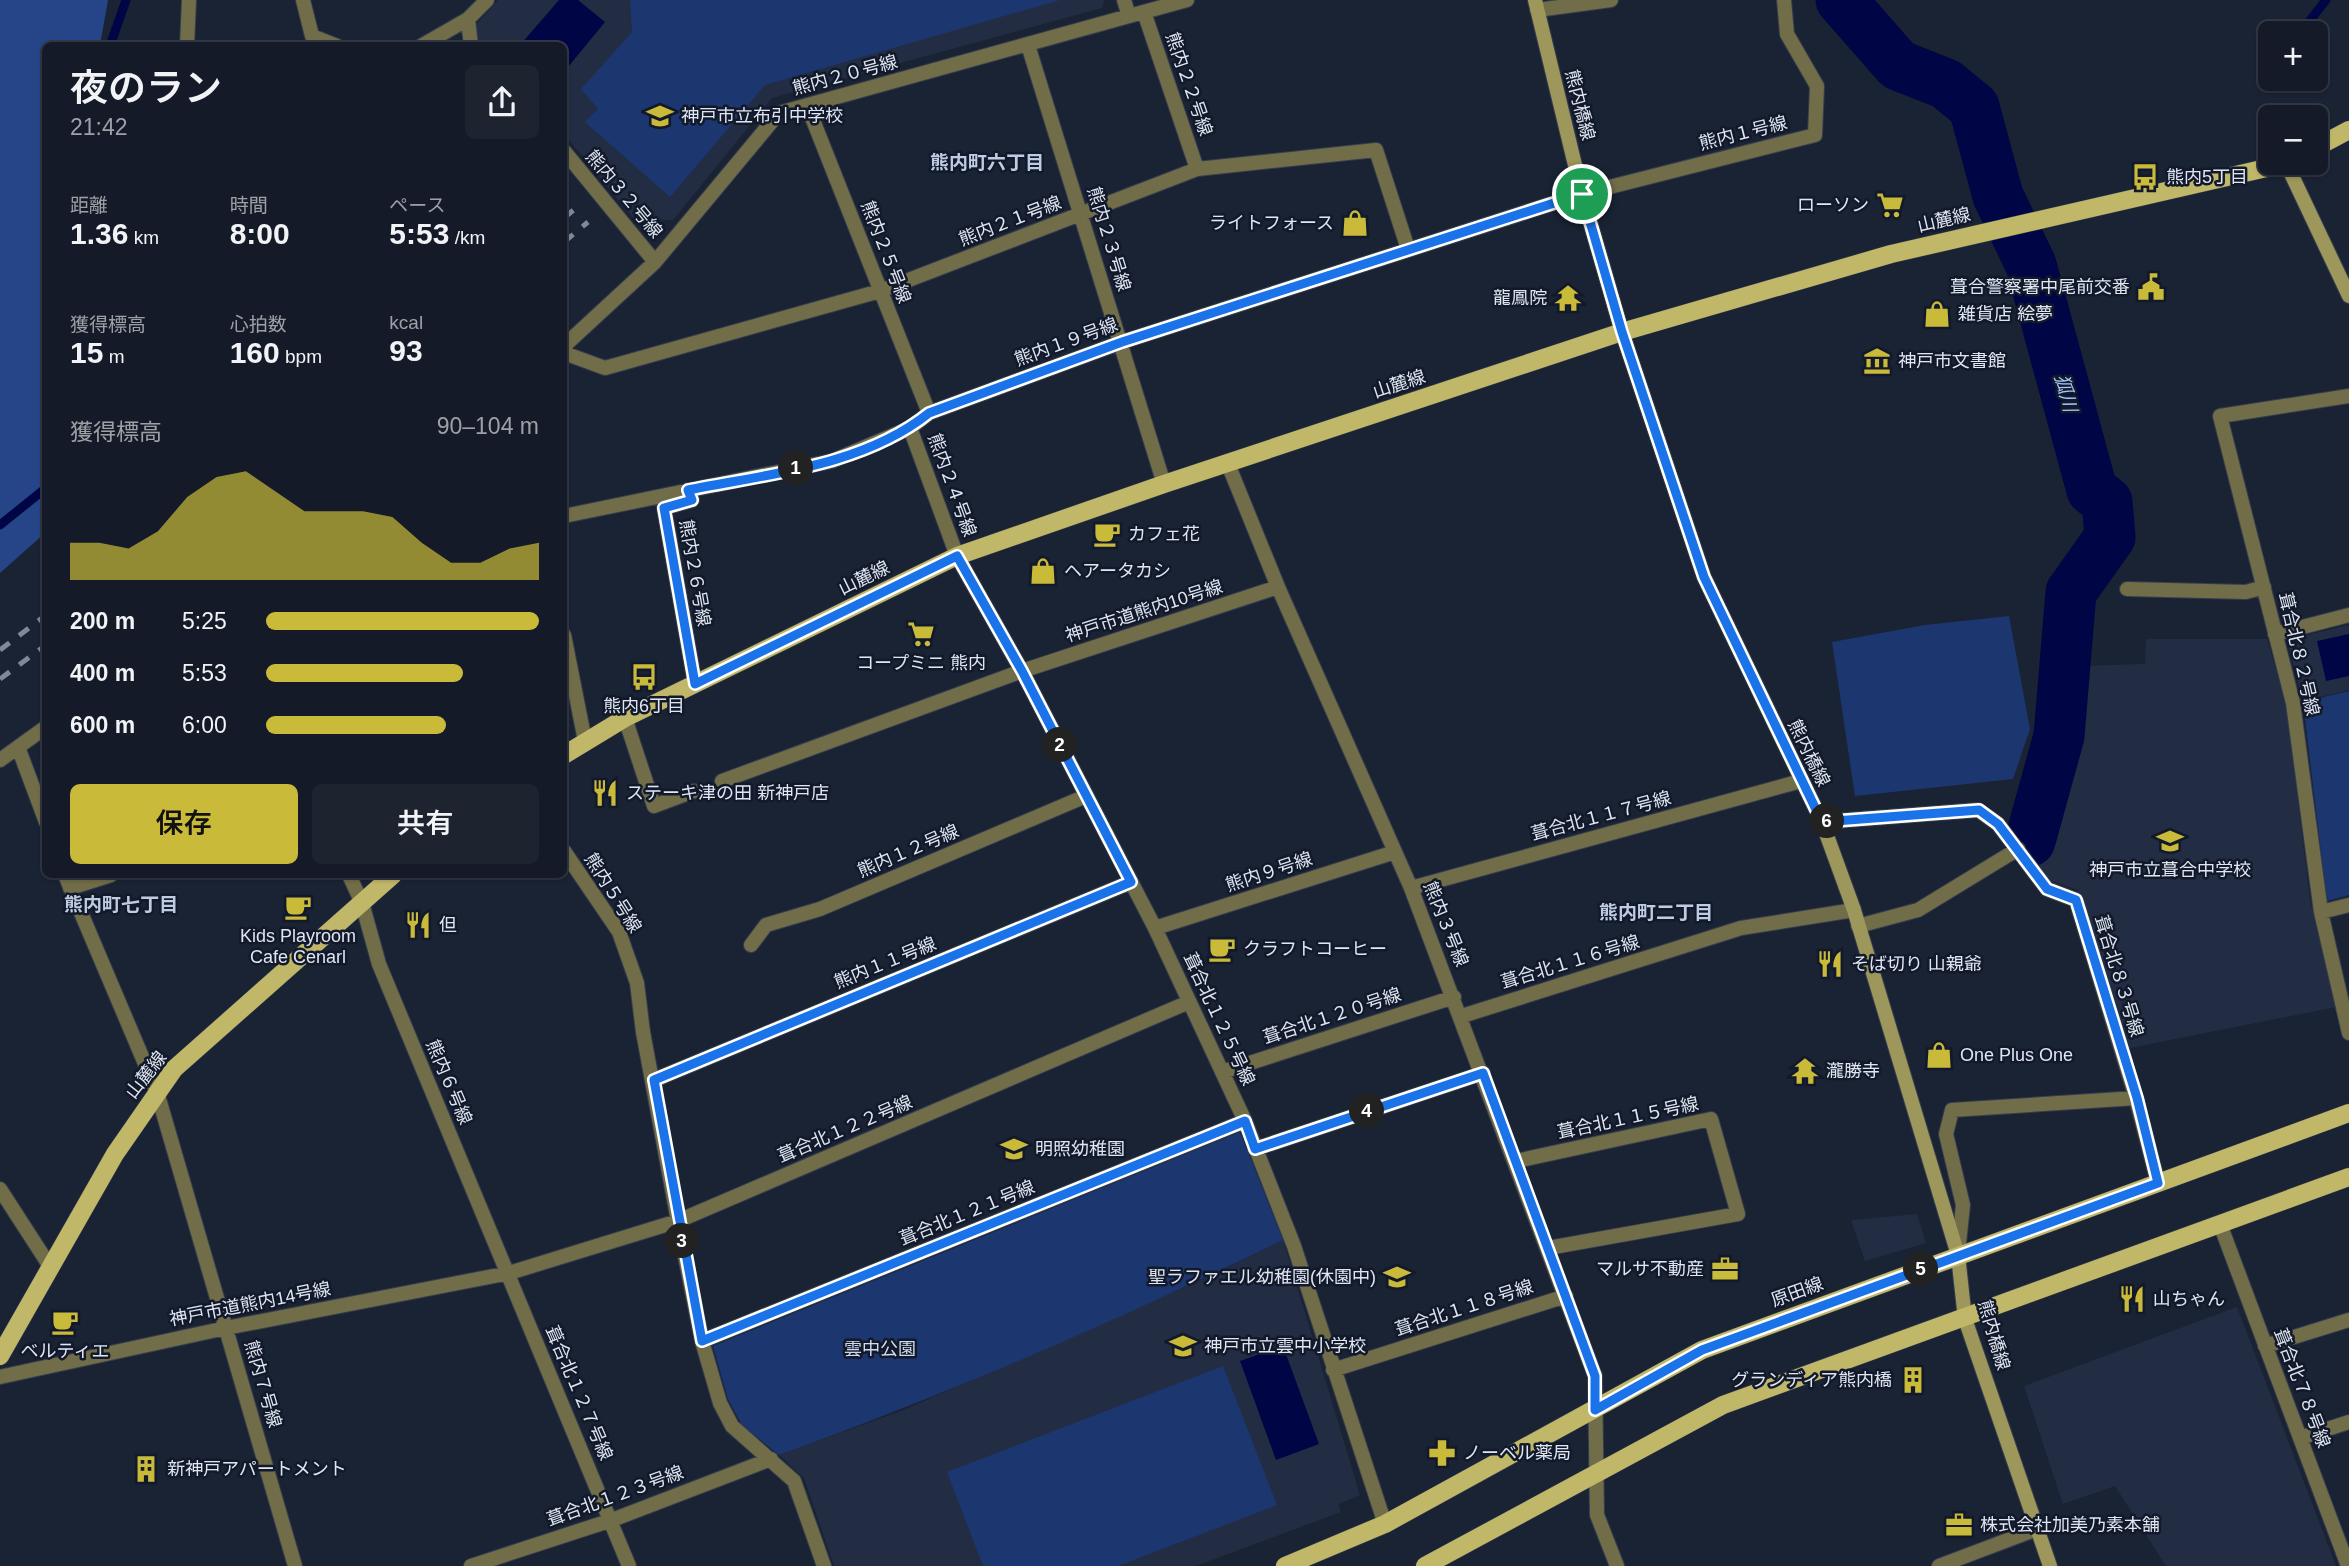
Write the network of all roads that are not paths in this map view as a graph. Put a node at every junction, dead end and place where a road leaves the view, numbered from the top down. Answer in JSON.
{"nodes":[{"id":1,"x":189,"y":0,"type":"edge"},
{"id":2,"x":303,"y":0,"type":"edge"},
{"id":3,"x":487,"y":0,"type":"edge"},
{"id":4,"x":1124,"y":0,"type":"edge"},
{"id":5,"x":1187,"y":0,"type":"edge"},
{"id":6,"x":1611,"y":0,"type":"edge"},
{"id":7,"x":1784,"y":0,"type":"edge"},
{"id":8,"x":1536,"y":5,"type":"edge"},
{"id":9,"x":1136,"y":14,"type":"junction"},
{"id":10,"x":468,"y":19,"type":"junction"},
{"id":11,"x":187,"y":42,"type":"edge"},
{"id":12,"x":327,"y":42,"type":"edge"},
{"id":13,"x":428,"y":42,"type":"edge"},
{"id":14,"x":471,"y":42,"type":"edge"},
{"id":15,"x":1028,"y":45,"type":"junction"},
{"id":16,"x":807,"y":105,"type":"junction"},
{"id":17,"x":2349,"y":130,"type":"edge"},
{"id":18,"x":2328,"y":141,"type":"edge"},
{"id":19,"x":567,"y":155,"type":"edge"},
{"id":20,"x":1197,"y":169,"type":"junction"},
{"id":21,"x":2258,"y":169,"type":"edge"},
{"id":22,"x":2293,"y":175,"type":"edge"},
{"id":23,"x":1582,"y":194,"type":"junction"},
{"id":24,"x":1081,"y":215,"type":"junction"},
{"id":25,"x":1408,"y":248,"type":"junction"},
{"id":26,"x":655,"y":262,"type":"junction"},
{"id":27,"x":2344,"y":274,"type":"edge"},
{"id":28,"x":880,"y":291,"type":"junction"},
{"id":29,"x":2349,"y":296,"type":"edge"},
{"id":30,"x":1622,"y":332,"type":"junction"},
{"id":31,"x":1122,"y":342,"type":"junction"},
{"id":32,"x":567,"y":343,"type":"edge"},
{"id":33,"x":567,"y":354,"type":"edge"},
{"id":34,"x":2349,"y":396,"type":"edge"},
{"id":35,"x":929,"y":413,"type":"junction"},
{"id":36,"x":910,"y":428,"type":"junction"},
{"id":37,"x":1228,"y":464,"type":"junction"},
{"id":38,"x":1164,"y":484,"type":"junction"},
{"id":39,"x":688,"y":490,"type":"junction"},
{"id":40,"x":567,"y":515,"type":"edge"},
{"id":41,"x":957,"y":556,"type":"junction"},
{"id":42,"x":1278,"y":587,"type":"junction"},
{"id":43,"x":2263,"y":587,"type":"junction"},
{"id":44,"x":2127,"y":589,"type":"dead end"},
{"id":45,"x":2349,"y":615,"type":"edge"},
{"id":46,"x":2275,"y":634,"type":"junction"},
{"id":47,"x":567,"y":650,"type":"edge"},
{"id":48,"x":1022,"y":671,"type":"junction"},
{"id":49,"x":695,"y":684,"type":"junction"},
{"id":50,"x":625,"y":718,"type":"junction"},
{"id":51,"x":42,"y":730,"type":"edge"},
{"id":52,"x":585,"y":741,"type":"junction"},
{"id":53,"x":18,"y":747,"type":"junction"},
{"id":54,"x":567,"y":753,"type":"edge"},
{"id":55,"x":0,"y":760,"type":"edge"},
{"id":56,"x":722,"y":781,"type":"dead end"},
{"id":57,"x":1801,"y":781,"type":"junction"},
{"id":58,"x":694,"y":791,"type":"dead end"},
{"id":59,"x":1086,"y":796,"type":"junction"},
{"id":60,"x":42,"y":811,"type":"edge"},
{"id":61,"x":1822,"y":822,"type":"junction"},
{"id":62,"x":2018,"y":849,"type":"junction"},
{"id":63,"x":1395,"y":852,"type":"junction"},
{"id":64,"x":567,"y":855,"type":"edge"},
{"id":65,"x":92,"y":878,"type":"edge"},
{"id":66,"x":350,"y":878,"type":"edge"},
{"id":67,"x":390,"y":878,"type":"edge"},
{"id":68,"x":67,"y":882,"type":"edge"},
{"id":69,"x":1131,"y":882,"type":"junction"},
{"id":70,"x":1411,"y":888,"type":"junction"},
{"id":71,"x":362,"y":903,"type":"junction"},
{"id":72,"x":2349,"y":905,"type":"edge"},
{"id":73,"x":1854,"y":910,"type":"junction"},
{"id":74,"x":2321,"y":912,"type":"junction"},
{"id":75,"x":1858,"y":926,"type":"junction"},
{"id":76,"x":1155,"y":928,"type":"junction"},
{"id":77,"x":751,"y":945,"type":"dead end"},
{"id":78,"x":1454,"y":997,"type":"junction"},
{"id":79,"x":1189,"y":1002,"type":"junction"},
{"id":80,"x":1462,"y":1016,"type":"junction"},
{"id":81,"x":2349,"y":1033,"type":"edge"},
{"id":82,"x":1222,"y":1072,"type":"junction"},
{"id":83,"x":1483,"y":1073,"type":"junction"},
{"id":84,"x":654,"y":1080,"type":"junction"},
{"id":85,"x":157,"y":1092,"type":"junction"},
{"id":86,"x":2137,"y":1098,"type":"junction"},
{"id":87,"x":2349,"y":1113,"type":"edge"},
{"id":88,"x":1245,"y":1121,"type":"junction"},
{"id":89,"x":1255,"y":1149,"type":"junction"},
{"id":90,"x":1516,"y":1161,"type":"junction"},
{"id":91,"x":2349,"y":1177,"type":"edge"},
{"id":92,"x":2158,"y":1183,"type":"junction"},
{"id":93,"x":0,"y":1189,"type":"edge"},
{"id":94,"x":678,"y":1222,"type":"junction"},
{"id":95,"x":2220,"y":1224,"type":"junction"},
{"id":96,"x":1548,"y":1248,"type":"junction"},
{"id":97,"x":1958,"y":1255,"type":"junction"},
{"id":98,"x":51,"y":1268,"type":"junction"},
{"id":99,"x":509,"y":1273,"type":"junction"},
{"id":100,"x":1566,"y":1296,"type":"junction"},
{"id":101,"x":1965,"y":1319,"type":"junction"},
{"id":102,"x":2349,"y":1320,"type":"edge"},
{"id":103,"x":226,"y":1328,"type":"junction"},
{"id":104,"x":702,"y":1341,"type":"junction"},
{"id":105,"x":2265,"y":1346,"type":"junction"},
{"id":106,"x":0,"y":1356,"type":"edge"},
{"id":107,"x":1334,"y":1370,"type":"junction"},
{"id":108,"x":0,"y":1377,"type":"edge"},
{"id":109,"x":1595,"y":1410,"type":"junction"},
{"id":110,"x":2349,"y":1422,"type":"edge"},
{"id":111,"x":2300,"y":1438,"type":"junction"},
{"id":112,"x":771,"y":1459,"type":"junction"},
{"id":113,"x":1597,"y":1475,"type":"junction"},
{"id":114,"x":611,"y":1520,"type":"junction"},
{"id":115,"x":1385,"y":1524,"type":"junction"},
{"id":116,"x":2342,"y":1528,"type":"edge"},
{"id":117,"x":2037,"y":1529,"type":"junction"},
{"id":118,"x":295,"y":1566,"type":"edge"},
{"id":119,"x":471,"y":1566,"type":"edge"},
{"id":120,"x":629,"y":1566,"type":"edge"},
{"id":121,"x":824,"y":1566,"type":"edge"},
{"id":122,"x":1285,"y":1566,"type":"edge"},
{"id":123,"x":1425,"y":1566,"type":"edge"},
{"id":124,"x":1617,"y":1566,"type":"edge"},
{"id":125,"x":1939,"y":1566,"type":"edge"},
{"id":126,"x":2050,"y":1566,"type":"edge"},
{"id":127,"x":2348,"y":1566,"type":"edge"}],
"edges":[{"from":1,"to":11,"type":"street"},
{"from":2,"to":12,"type":"street"},
{"from":3,"to":10,"type":"street"},
{"from":4,"to":9,"type":"street","name":"熊内２２号線"},
{"from":5,"to":9,"type":"street","name":"熊内２０号線"},
{"from":6,"to":8,"type":"street"},
{"from":7,"to":23,"type":"street","name":"熊内１号線"},
{"from":8,"to":23,"type":"street","name":"熊内橋線"},
{"from":9,"to":15,"type":"street","name":"熊内２０号線"},
{"from":9,"to":20,"type":"street","name":"熊内２２号線"},
{"from":10,"to":13,"type":"street"},
{"from":10,"to":14,"type":"street"},
{"from":15,"to":16,"type":"street","name":"熊内２０号線"},
{"from":15,"to":24,"type":"street","name":"熊内２３号線"},
{"from":16,"to":26,"type":"street","name":"熊内２０号線"},
{"from":16,"to":28,"type":"street","name":"熊内２５号線"},
{"from":17,"to":18,"type":"main road"},
{"from":19,"to":26,"type":"street","name":"熊内３２号線"},
{"from":20,"to":24,"type":"street","name":"熊内２１号線"},
{"from":20,"to":25,"type":"street","name":"熊内２１号線"},
{"from":21,"to":30,"type":"main road","name":"山麓線"},
{"from":22,"to":27,"type":"street"},
{"from":23,"to":25,"type":"street","name":"熊内１９号線"},
{"from":23,"to":30,"type":"street","name":"熊内橋線"},
{"from":24,"to":28,"type":"street","name":"熊内２１号線"},
{"from":24,"to":31,"type":"street","name":"熊内２３号線"},
{"from":25,"to":31,"type":"street","name":"熊内１９号線"},
{"from":26,"to":32,"type":"street","name":"熊内２０号線"},
{"from":27,"to":29,"type":"street"},
{"from":28,"to":33,"type":"street","name":"熊内２１号線"},
{"from":28,"to":35,"type":"street","name":"熊内２５号線"},
{"from":30,"to":37,"type":"main road","name":"山麓線"},
{"from":30,"to":57,"type":"street","name":"熊内橋線"},
{"from":31,"to":35,"type":"street","name":"熊内１９号線"},
{"from":31,"to":38,"type":"street","name":"熊内２３号線"},
{"from":34,"to":43,"type":"street","name":"葺合北８２号線"},
{"from":35,"to":36,"type":"street","name":"熊内１９号線"},
{"from":36,"to":39,"type":"street","name":"熊内１９号線"},
{"from":36,"to":41,"type":"street","name":"熊内２４号線"},
{"from":37,"to":38,"type":"main road","name":"山麓線"},
{"from":37,"to":42,"type":"street","name":"熊内３号線"},
{"from":38,"to":41,"type":"main road","name":"山麓線"},
{"from":39,"to":40,"type":"street","name":"熊内１９号線"},
{"from":39,"to":49,"type":"street","name":"熊内２６号線"},
{"from":41,"to":48,"type":"street","name":"葺合北１２５号線"},
{"from":41,"to":49,"type":"main road","name":"山麓線"},
{"from":42,"to":48,"type":"street","name":"神戸市道熊内10号線"},
{"from":42,"to":63,"type":"street","name":"熊内３号線"},
{"from":43,"to":44,"type":"street"},
{"from":43,"to":46,"type":"street","name":"葺合北８２号線"},
{"from":45,"to":46,"type":"street"},
{"from":46,"to":74,"type":"street","name":"葺合北８２号線"},
{"from":47,"to":52,"type":"street"},
{"from":48,"to":56,"type":"street","name":"神戸市道熊内10号線"},
{"from":48,"to":59,"type":"street","name":"葺合北１２５号線"},
{"from":49,"to":50,"type":"main road","name":"山麓線"},
{"from":50,"to":52,"type":"main road","name":"山麓線"},
{"from":50,"to":58,"type":"street"},
{"from":51,"to":53,"type":"street"},
{"from":52,"to":54,"type":"main road","name":"山麓線"},
{"from":53,"to":55,"type":"street"},
{"from":53,"to":60,"type":"street"},
{"from":57,"to":61,"type":"street","name":"熊内橋線"},
{"from":57,"to":70,"type":"street","name":"葺合北１１７号線"},
{"from":59,"to":69,"type":"street","name":"葺合北１２５号線"},
{"from":59,"to":77,"type":"street","name":"熊内１２号線"},
{"from":61,"to":62,"type":"street","name":"葺合北８３号線"},
{"from":61,"to":73,"type":"street","name":"熊内橋線"},
{"from":62,"to":75,"type":"street"},
{"from":62,"to":86,"type":"street","name":"葺合北８３号線"},
{"from":63,"to":70,"type":"street","name":"熊内３号線"},
{"from":63,"to":76,"type":"street","name":"熊内９号線"},
{"from":64,"to":84,"type":"street","name":"熊内５号線"},
{"from":65,"to":68,"type":"street"},
{"from":66,"to":71,"type":"street","name":"熊内６号線"},
{"from":67,"to":71,"type":"main road","name":"山麓線"},
{"from":68,"to":85,"type":"street","name":"熊内７号線"},
{"from":69,"to":76,"type":"street","name":"葺合北１２５号線"},
{"from":69,"to":84,"type":"street","name":"熊内１１号線"},
{"from":70,"to":78,"type":"street","name":"熊内３号線"},
{"from":71,"to":85,"type":"main road","name":"山麓線"},
{"from":71,"to":99,"type":"street","name":"熊内６号線"},
{"from":72,"to":74,"type":"street"},
{"from":73,"to":75,"type":"street","name":"熊内橋線"},
{"from":73,"to":80,"type":"street","name":"葺合北１１６号線"},
{"from":74,"to":81,"type":"street","name":"葺合北８２号線"},
{"from":75,"to":97,"type":"street","name":"熊内橋線"},
{"from":76,"to":79,"type":"street","name":"葺合北１２５号線"},
{"from":78,"to":80,"type":"street","name":"熊内３号線"},
{"from":78,"to":82,"type":"street","name":"葺合北１２０号線"},
{"from":79,"to":82,"type":"street","name":"葺合北１２５号線"},
{"from":79,"to":94,"type":"street","name":"葺合北１２２号線"},
{"from":80,"to":83,"type":"street","name":"熊内３号線"},
{"from":82,"to":88,"type":"street","name":"葺合北１２５号線"},
{"from":83,"to":89,"type":"street"},
{"from":83,"to":90,"type":"street","name":"熊内３号線"},
{"from":84,"to":94,"type":"street","name":"熊内５号線"},
{"from":85,"to":98,"type":"main road","name":"山麓線"},
{"from":85,"to":103,"type":"street","name":"熊内７号線"},
{"from":86,"to":92,"type":"street","name":"葺合北８３号線"},
{"from":86,"to":97,"type":"street"},
{"from":87,"to":92,"type":"main road","name":"原田線"},
{"from":88,"to":89,"type":"street","name":"葺合北１２５号線"},
{"from":88,"to":104,"type":"street","name":"葺合北１２１号線"},
{"from":89,"to":107,"type":"street","name":"葺合北１２５号線"},
{"from":90,"to":96,"type":"street","name":"熊内３号線"},
{"from":90,"to":96,"type":"street","name":"葺合北１１５号線"},
{"from":91,"to":95,"type":"main road"},
{"from":92,"to":97,"type":"main road","name":"原田線"},
{"from":93,"to":98,"type":"street"},
{"from":94,"to":99,"type":"street","name":"葺合北１２２号線"},
{"from":94,"to":104,"type":"street","name":"熊内５号線"},
{"from":95,"to":101,"type":"main road"},
{"from":95,"to":105,"type":"street","name":"葺合北７８号線"},
{"from":96,"to":100,"type":"street","name":"熊内３号線"},
{"from":97,"to":101,"type":"street","name":"熊内橋線"},
{"from":97,"to":109,"type":"main road","name":"原田線"},
{"from":98,"to":106,"type":"main road","name":"山麓線"},
{"from":99,"to":103,"type":"street","name":"神戸市道熊内14号線"},
{"from":99,"to":114,"type":"street","name":"葺合北１２７号線"},
{"from":100,"to":107,"type":"street","name":"葺合北１１８号線"},
{"from":100,"to":109,"type":"street","name":"熊内３号線"},
{"from":101,"to":113,"type":"main road"},
{"from":101,"to":117,"type":"street","name":"熊内橋線"},
{"from":102,"to":105,"type":"street"},
{"from":103,"to":108,"type":"street","name":"神戸市道熊内14号線"},
{"from":103,"to":118,"type":"street","name":"熊内７号線"},
{"from":104,"to":112,"type":"street","name":"熊内５号線"},
{"from":105,"to":111,"type":"street","name":"葺合北７８号線"},
{"from":107,"to":115,"type":"street","name":"葺合北１２５号線"},
{"from":109,"to":113,"type":"street","name":"熊内３号線"},
{"from":109,"to":115,"type":"main road","name":"原田線"},
{"from":110,"to":111,"type":"street"},
{"from":111,"to":116,"type":"street","name":"葺合北７８号線"},
{"from":112,"to":114,"type":"street","name":"葺合北１２３号線"},
{"from":112,"to":121,"type":"street","name":"熊内５号線"},
{"from":113,"to":123,"type":"main road"},
{"from":113,"to":124,"type":"street","name":"熊内３号線"},
{"from":114,"to":119,"type":"street","name":"葺合北１２３号線"},
{"from":114,"to":120,"type":"street","name":"葺合北１２７号線"},
{"from":115,"to":122,"type":"main road","name":"原田線"},
{"from":116,"to":127,"type":"street","name":"葺合北７８号線"},
{"from":117,"to":125,"type":"street"},
{"from":117,"to":126,"type":"street","name":"熊内橋線"}]}
